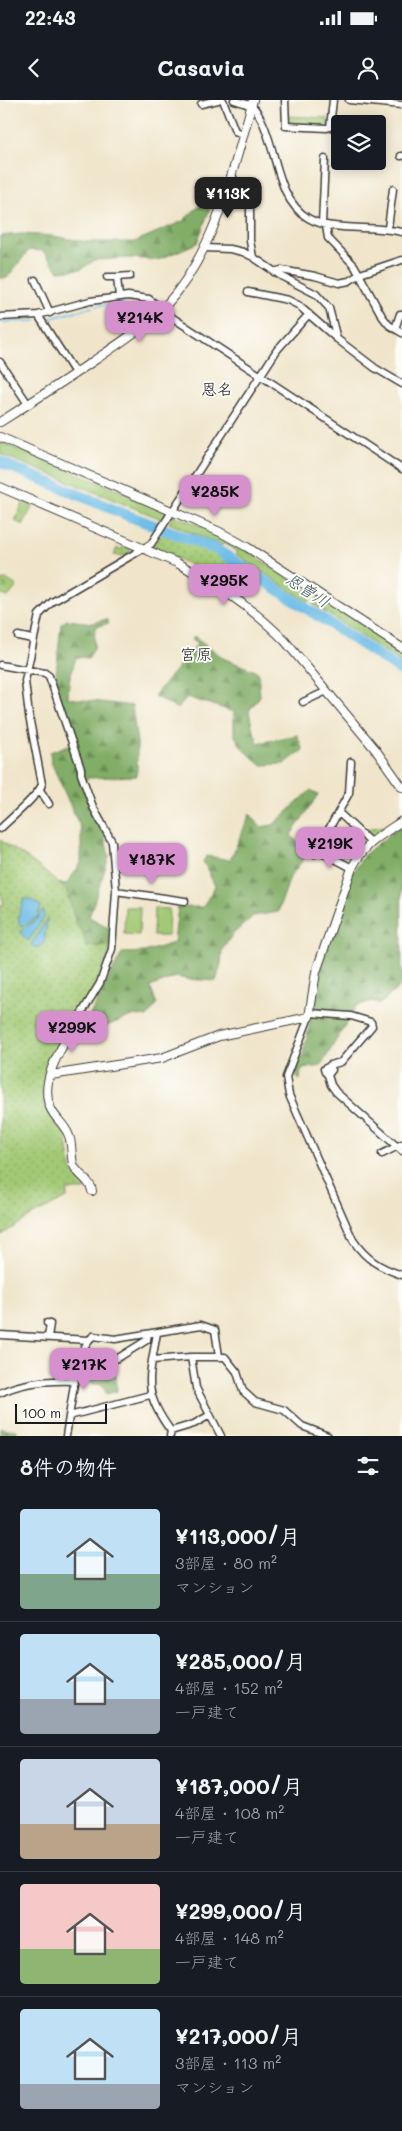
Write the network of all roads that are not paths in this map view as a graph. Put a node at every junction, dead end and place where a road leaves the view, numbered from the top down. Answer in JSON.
{"nodes":[{"id":1,"x":218,"y":100,"type":"edge"},
{"id":2,"x":223,"y":100,"type":"edge"},
{"id":3,"x":234,"y":100,"type":"edge"},
{"id":4,"x":285,"y":100,"type":"edge"},
{"id":5,"x":333,"y":100,"type":"edge"},
{"id":6,"x":349,"y":100,"type":"edge"},
{"id":7,"x":367,"y":101,"type":"edge"},
{"id":8,"x":252,"y":103,"type":"edge"},
{"id":9,"x":202,"y":104,"type":"dead end"},
{"id":10,"x":402,"y":105,"type":"edge"},
{"id":11,"x":242,"y":134,"type":"junction"},
{"id":12,"x":325,"y":159,"type":"dead end"},
{"id":13,"x":231,"y":174,"type":"junction"},
{"id":14,"x":393,"y":189,"type":"dead end"},
{"id":15,"x":324,"y":225,"type":"junction"},
{"id":16,"x":388,"y":228,"type":"junction"},
{"id":17,"x":402,"y":232,"type":"edge"},
{"id":18,"x":204,"y":248,"type":"junction"},
{"id":19,"x":254,"y":256,"type":"junction"},
{"id":20,"x":402,"y":260,"type":"edge"},
{"id":21,"x":274,"y":272,"type":"junction"},
{"id":22,"x":360,"y":274,"type":"junction"},
{"id":23,"x":130,"y":276,"type":"dead end"},
{"id":24,"x":107,"y":277,"type":"dead end"},
{"id":25,"x":117,"y":277,"type":"junction"},
{"id":26,"x":35,"y":284,"type":"dead end"},
{"id":27,"x":248,"y":292,"type":"dead end"},
{"id":28,"x":120,"y":297,"type":"junction"},
{"id":29,"x":162,"y":309,"type":"junction"},
{"id":30,"x":50,"y":313,"type":"junction"},
{"id":31,"x":309,"y":314,"type":"junction"},
{"id":32,"x":402,"y":314,"type":"edge"},
{"id":33,"x":38,"y":315,"type":"junction"},
{"id":34,"x":0,"y":317,"type":"edge"},
{"id":35,"x":395,"y":329,"type":"junction"},
{"id":36,"x":402,"y":333,"type":"edge"},
{"id":37,"x":337,"y":339,"type":"junction"},
{"id":38,"x":0,"y":362,"type":"edge"},
{"id":39,"x":75,"y":373,"type":"junction"},
{"id":40,"x":260,"y":375,"type":"junction"},
{"id":41,"x":402,"y":384,"type":"edge"},
{"id":42,"x":28,"y":404,"type":"junction"},
{"id":43,"x":0,"y":422,"type":"edge"},
{"id":44,"x":0,"y":437,"type":"edge"},
{"id":45,"x":401,"y":467,"type":"edge"},
{"id":46,"x":0,"y":487,"type":"edge"},
{"id":47,"x":171,"y":511,"type":"junction"},
{"id":48,"x":143,"y":550,"type":"junction"},
{"id":49,"x":18,"y":636,"type":"dead end"},
{"id":50,"x":32,"y":639,"type":"junction"},
{"id":51,"x":402,"y":648,"type":"edge"},
{"id":52,"x":0,"y":665,"type":"edge"},
{"id":53,"x":26,"y":670,"type":"junction"},
{"id":54,"x":327,"y":691,"type":"junction"},
{"id":55,"x":303,"y":702,"type":"dead end"},
{"id":56,"x":352,"y":762,"type":"dead end"},
{"id":57,"x":402,"y":788,"type":"edge"},
{"id":58,"x":40,"y":790,"type":"junction"},
{"id":59,"x":49,"y":804,"type":"dead end"},
{"id":60,"x":339,"y":813,"type":"junction"},
{"id":61,"x":402,"y":821,"type":"edge"},
{"id":62,"x":0,"y":829,"type":"edge"},
{"id":63,"x":370,"y":842,"type":"junction"},
{"id":64,"x":352,"y":868,"type":"junction"},
{"id":65,"x":116,"y":891,"type":"junction"},
{"id":66,"x":185,"y":901,"type":"dead end"},
{"id":67,"x":310,"y":1015,"type":"junction"},
{"id":68,"x":74,"y":1024,"type":"joint"},
{"id":69,"x":51,"y":1074,"type":"junction"},
{"id":70,"x":400,"y":1147,"type":"edge"},
{"id":71,"x":382,"y":1154,"type":"dead end"},
{"id":72,"x":92,"y":1190,"type":"dead end"},
{"id":73,"x":402,"y":1275,"type":"edge"},
{"id":74,"x":50,"y":1324,"type":"dead end"},
{"id":75,"x":157,"y":1333,"type":"junction"},
{"id":76,"x":148,"y":1334,"type":"junction"},
{"id":77,"x":0,"y":1335,"type":"edge"},
{"id":78,"x":48,"y":1337,"type":"junction"},
{"id":79,"x":89,"y":1340,"type":"junction"},
{"id":80,"x":219,"y":1356,"type":"junction"},
{"id":81,"x":191,"y":1357,"type":"junction"},
{"id":82,"x":152,"y":1360,"type":"junction"},
{"id":83,"x":77,"y":1365,"type":"junction"},
{"id":84,"x":75,"y":1381,"type":"junction"},
{"id":85,"x":0,"y":1393,"type":"edge"},
{"id":86,"x":150,"y":1395,"type":"junction"},
{"id":87,"x":210,"y":1415,"type":"junction"},
{"id":88,"x":69,"y":1416,"type":"junction"},
{"id":89,"x":170,"y":1434,"type":"edge"},
{"id":90,"x":66,"y":1436,"type":"edge"},
{"id":91,"x":221,"y":1436,"type":"edge"},
{"id":92,"x":328,"y":1436,"type":"edge"}],
"edges":[{"from":1,"to":9,"type":"street"},
{"from":2,"to":11,"type":"street"},
{"from":3,"to":8,"type":"street"},
{"from":4,"to":5,"type":"street"},
{"from":6,"to":7,"type":"street"},
{"from":7,"to":10,"type":"street"},
{"from":8,"to":11,"type":"street"},
{"from":8,"to":15,"type":"street"},
{"from":11,"to":13,"type":"street"},
{"from":12,"to":15,"type":"street"},
{"from":13,"to":18,"type":"street"},
{"from":13,"to":19,"type":"street"},
{"from":14,"to":16,"type":"street"},
{"from":15,"to":16,"type":"street"},
{"from":15,"to":22,"type":"street"},
{"from":16,"to":17,"type":"street"},
{"from":18,"to":19,"type":"street"},
{"from":18,"to":29,"type":"street"},
{"from":19,"to":21,"type":"street"},
{"from":20,"to":22,"type":"street"},
{"from":21,"to":22,"type":"street"},
{"from":21,"to":37,"type":"street"},
{"from":22,"to":35,"type":"street"},
{"from":23,"to":25,"type":"street"},
{"from":24,"to":25,"type":"street"},
{"from":25,"to":28,"type":"street"},
{"from":26,"to":30,"type":"street"},
{"from":27,"to":31,"type":"street"},
{"from":28,"to":29,"type":"street"},
{"from":28,"to":30,"type":"street"},
{"from":29,"to":39,"type":"street"},
{"from":29,"to":40,"type":"street"},
{"from":30,"to":33,"type":"street"},
{"from":31,"to":37,"type":"street"},
{"from":31,"to":40,"type":"street"},
{"from":32,"to":35,"type":"street"},
{"from":33,"to":34,"type":"street"},
{"from":33,"to":39,"type":"street"},
{"from":35,"to":36,"type":"street"},
{"from":37,"to":41,"type":"street"},
{"from":38,"to":42,"type":"street"},
{"from":39,"to":42,"type":"street"},
{"from":40,"to":45,"type":"street"},
{"from":40,"to":47,"type":"street"},
{"from":42,"to":43,"type":"street"},
{"from":44,"to":47,"type":"street"},
{"from":46,"to":48,"type":"street"},
{"from":47,"to":48,"type":"street"},
{"from":47,"to":51,"type":"street"},
{"from":48,"to":50,"type":"street"},
{"from":48,"to":54,"type":"street"},
{"from":49,"to":50,"type":"street"},
{"from":50,"to":53,"type":"street"},
{"from":52,"to":53,"type":"street"},
{"from":53,"to":58,"type":"street"},
{"from":53,"to":65,"type":"street"},
{"from":54,"to":55,"type":"street"},
{"from":54,"to":57,"type":"street"},
{"from":56,"to":60,"type":"street"},
{"from":58,"to":59,"type":"street"},
{"from":58,"to":62,"type":"street"},
{"from":60,"to":63,"type":"street"},
{"from":60,"to":64,"type":"street"},
{"from":61,"to":63,"type":"street"},
{"from":63,"to":64,"type":"street"},
{"from":64,"to":67,"type":"street"},
{"from":65,"to":66,"type":"street"},
{"from":65,"to":68,"type":"street"},
{"from":67,"to":69,"type":"street"},
{"from":67,"to":70,"type":"street"},
{"from":67,"to":73,"type":"street"},
{"from":68,"to":69,"type":"street"},
{"from":69,"to":72,"type":"street"},
{"from":70,"to":71,"type":"street"},
{"from":74,"to":78,"type":"street"},
{"from":75,"to":76,"type":"street"},
{"from":75,"to":80,"type":"street"},
{"from":75,"to":82,"type":"street"},
{"from":76,"to":79,"type":"street"},
{"from":76,"to":83,"type":"street"},
{"from":77,"to":78,"type":"street"},
{"from":78,"to":79,"type":"street"},
{"from":79,"to":83,"type":"street"},
{"from":80,"to":81,"type":"street"},
{"from":80,"to":92,"type":"street"},
{"from":81,"to":82,"type":"street"},
{"from":81,"to":87,"type":"street"},
{"from":82,"to":86,"type":"street"},
{"from":83,"to":84,"type":"street"},
{"from":84,"to":85,"type":"street"},
{"from":84,"to":88,"type":"street"},
{"from":86,"to":88,"type":"street"},
{"from":86,"to":89,"type":"street"},
{"from":87,"to":89,"type":"street"},
{"from":87,"to":91,"type":"street"},
{"from":88,"to":90,"type":"street"}]}
